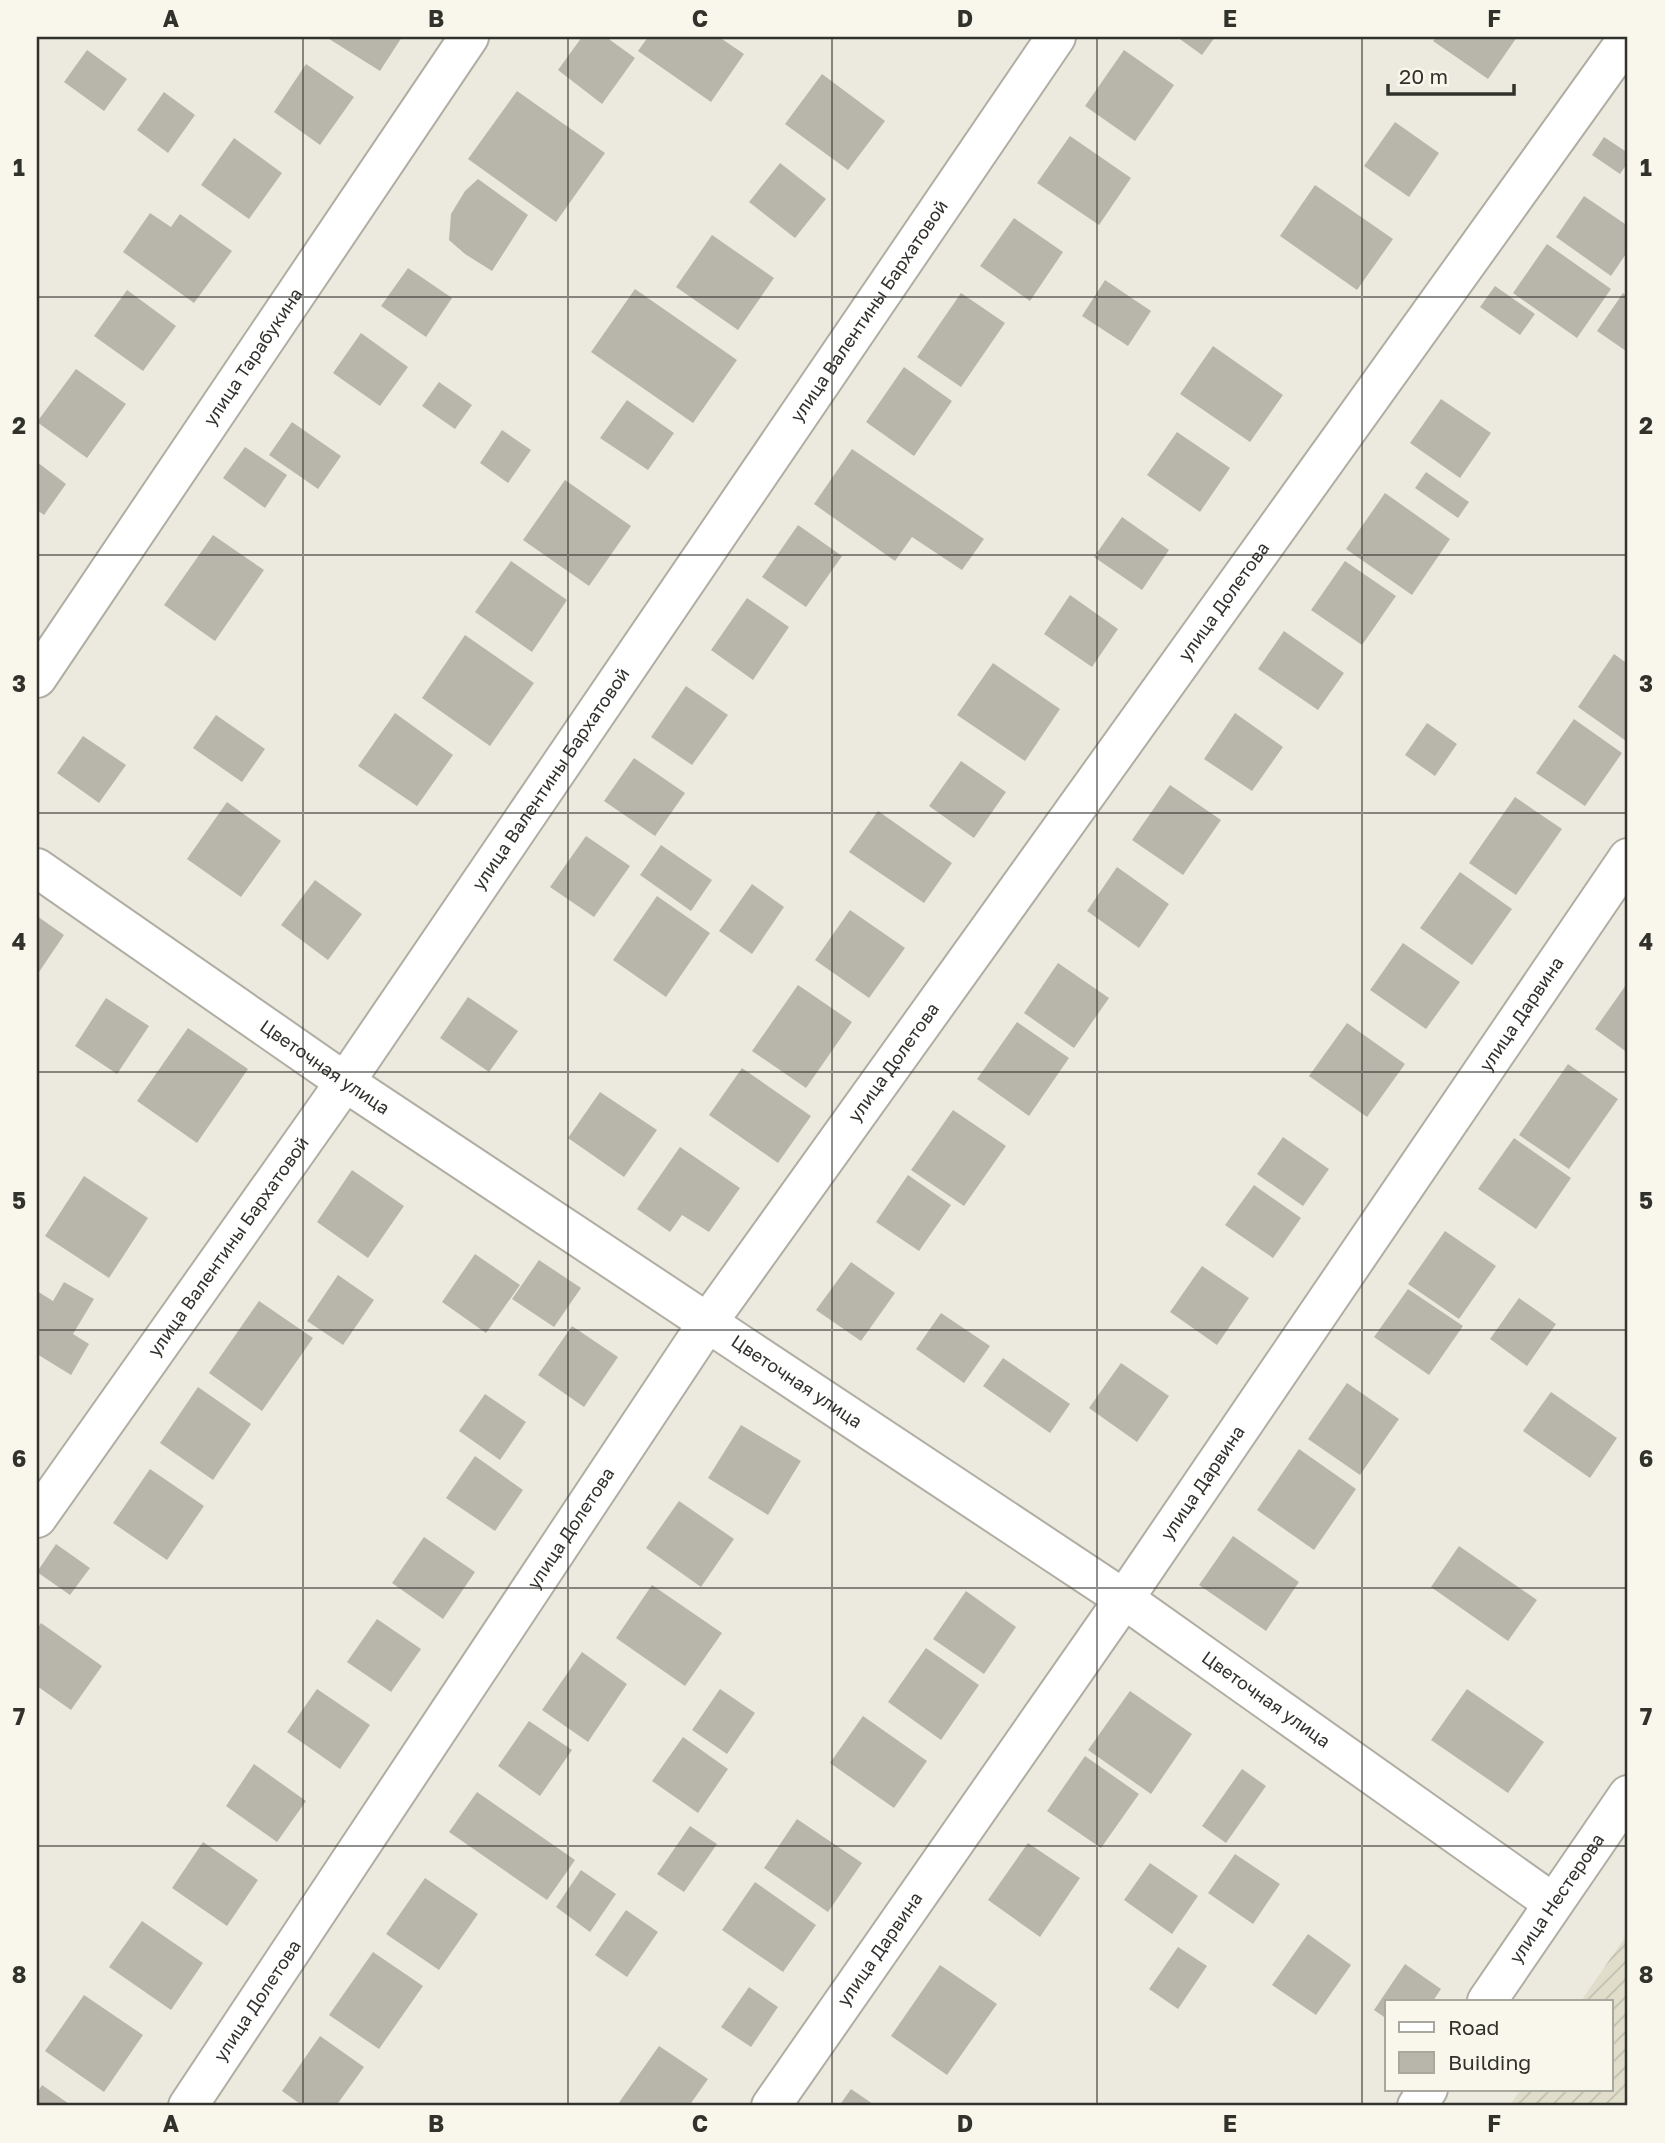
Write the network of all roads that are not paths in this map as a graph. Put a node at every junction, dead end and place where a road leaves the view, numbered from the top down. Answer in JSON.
{"nodes":[{"id":1,"x":468,"y":37,"type":"edge"},
{"id":2,"x":1056,"y":37,"type":"edge"},
{"id":3,"x":1628,"y":38,"type":"edge"},
{"id":4,"x":37,"y":678,"type":"edge"},
{"id":5,"x":1628,"y":858,"type":"edge"},
{"id":6,"x":37,"y":868,"type":"edge"},
{"id":7,"x":345,"y":1082,"type":"junction"},
{"id":8,"x":708,"y":1322,"type":"junction"},
{"id":9,"x":37,"y":1518,"type":"edge"},
{"id":10,"x":1124,"y":1599,"type":"junction"},
{"id":11,"x":1628,"y":1795,"type":"edge"},
{"id":12,"x":1553,"y":1903,"type":"junction"},
{"id":13,"x":1488,"y":2000,"type":"edge"},
{"id":14,"x":1427,"y":2090,"type":"edge"},
{"id":15,"x":188,"y":2106,"type":"edge"},
{"id":16,"x":771,"y":2106,"type":"edge"},
{"id":17,"x":1417,"y":2106,"type":"edge"}],
"edges":[{"from":1,"to":4,"type":"street","name":"улица Тарабукина"},
{"from":2,"to":7,"type":"street","name":"улица Валентины Бархатовой"},
{"from":3,"to":8,"type":"street","name":"улица Долетова"},
{"from":5,"to":10,"type":"street","name":"улица Дарвина"},
{"from":6,"to":7,"type":"street","name":"Цветочная улица"},
{"from":7,"to":8,"type":"street","name":"Цветочная улица"},
{"from":7,"to":9,"type":"street","name":"улица Валентины Бархатовой"},
{"from":8,"to":10,"type":"street","name":"Цветочная улица"},
{"from":8,"to":15,"type":"street","name":"улица Долетова"},
{"from":10,"to":12,"type":"street","name":"Цветочная улица"},
{"from":10,"to":16,"type":"street","name":"улица Дарвина"},
{"from":11,"to":12,"type":"street","name":"улица Нестерова"},
{"from":12,"to":13,"type":"street","name":"улица Нестерова"},
{"from":14,"to":17,"type":"street"}]}
